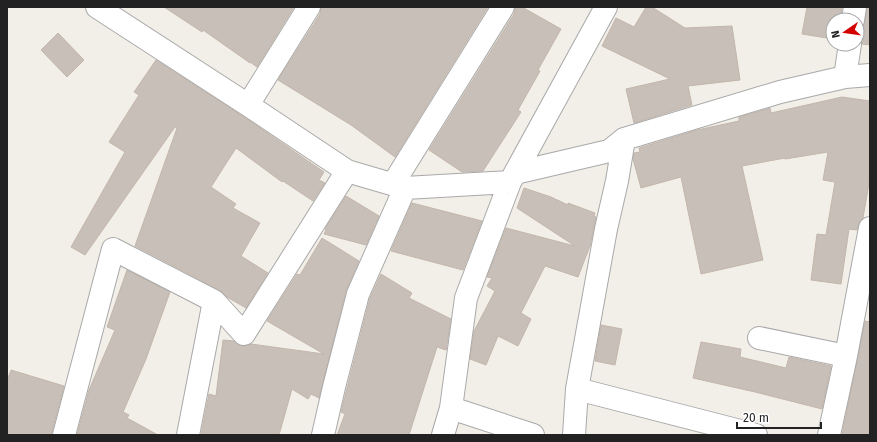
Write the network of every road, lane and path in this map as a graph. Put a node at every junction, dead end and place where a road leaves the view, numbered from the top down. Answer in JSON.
{"nodes":[{"id":1,"x":309,"y":7,"type":"edge"},
{"id":2,"x":503,"y":7,"type":"edge"},
{"id":3,"x":606,"y":7,"type":"edge"},
{"id":4,"x":103,"y":9,"type":"edge"},
{"id":5,"x":849,"y":52,"type":"edge"},
{"id":6,"x":870,"y":75,"type":"edge"},
{"id":7,"x":845,"y":77,"type":"junction"},
{"id":8,"x":248,"y":105,"type":"junction"},
{"id":9,"x":624,"y":139,"type":"junction"},
{"id":10,"x":347,"y":171,"type":"junction"},
{"id":11,"x":512,"y":178,"type":"junction"},
{"id":12,"x":405,"y":188,"type":"junction"},
{"id":13,"x":870,"y":228,"type":"edge"},
{"id":14,"x":214,"y":301,"type":"junction"},
{"id":15,"x":759,"y":338,"type":"dead end"},
{"id":16,"x":846,"y":356,"type":"junction"},
{"id":17,"x":577,"y":389,"type":"junction"},
{"id":18,"x":451,"y":408,"type":"junction"},
{"id":19,"x":64,"y":435,"type":"edge"},
{"id":20,"x":188,"y":435,"type":"edge"},
{"id":21,"x":323,"y":435,"type":"edge"},
{"id":22,"x":443,"y":435,"type":"edge"},
{"id":23,"x":533,"y":435,"type":"edge"},
{"id":24,"x":574,"y":435,"type":"edge"},
{"id":25,"x":756,"y":435,"type":"edge"},
{"id":26,"x":829,"y":435,"type":"edge"}],
"edges":[{"from":1,"to":8,"type":"street"},
{"from":2,"to":12,"type":"street"},
{"from":3,"to":11,"type":"street"},
{"from":4,"to":8,"type":"street"},
{"from":5,"to":7,"type":"street"},
{"from":6,"to":7,"type":"street"},
{"from":7,"to":9,"type":"street"},
{"from":8,"to":10,"type":"street"},
{"from":9,"to":11,"type":"street"},
{"from":9,"to":17,"type":"street"},
{"from":10,"to":12,"type":"street"},
{"from":10,"to":14,"type":"street"},
{"from":11,"to":12,"type":"street"},
{"from":11,"to":18,"type":"street"},
{"from":12,"to":21,"type":"street"},
{"from":13,"to":16,"type":"street"},
{"from":14,"to":19,"type":"street"},
{"from":14,"to":20,"type":"street"},
{"from":15,"to":16,"type":"street"},
{"from":16,"to":26,"type":"street"},
{"from":17,"to":24,"type":"street"},
{"from":17,"to":25,"type":"street"},
{"from":18,"to":22,"type":"street"},
{"from":18,"to":23,"type":"street"}]}
